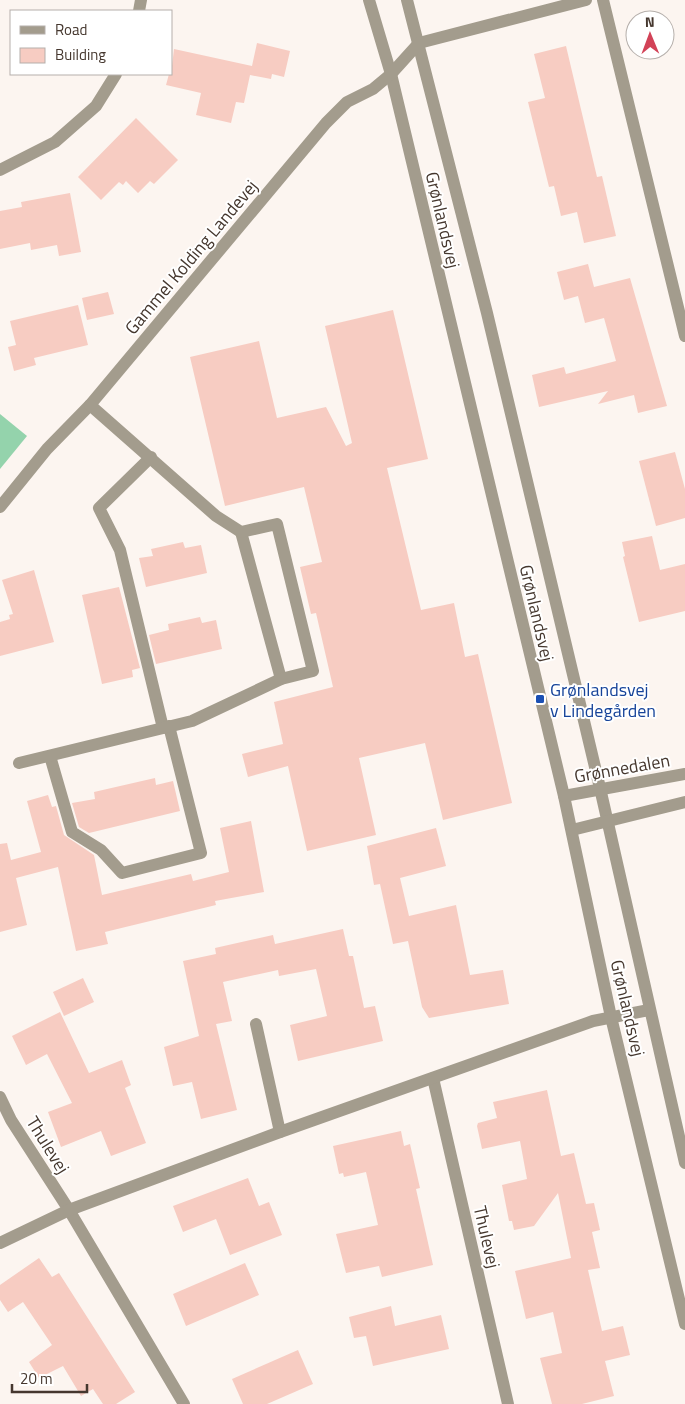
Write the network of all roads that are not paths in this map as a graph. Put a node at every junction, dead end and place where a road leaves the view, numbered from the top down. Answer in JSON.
{"nodes":[{"id":1,"x":369,"y":0,"type":"edge"},
{"id":2,"x":407,"y":0,"type":"edge"},
{"id":3,"x":586,"y":0,"type":"edge"},
{"id":4,"x":603,"y":0,"type":"edge"},
{"id":5,"x":419,"y":43,"type":"junction"},
{"id":6,"x":391,"y":74,"type":"junction"},
{"id":7,"x":115,"y":75,"type":"edge"},
{"id":8,"x":0,"y":170,"type":"edge"},
{"id":9,"x":685,"y":336,"type":"edge"},
{"id":10,"x":90,"y":404,"type":"junction"},
{"id":11,"x":151,"y":457,"type":"junction"},
{"id":12,"x":0,"y":507,"type":"edge"},
{"id":13,"x":241,"y":532,"type":"junction"},
{"id":14,"x":280,"y":679,"type":"junction"},
{"id":15,"x":166,"y":727,"type":"junction"},
{"id":16,"x":50,"y":756,"type":"junction"},
{"id":17,"x":19,"y":763,"type":"dead end"},
{"id":18,"x":685,"y":774,"type":"edge"},
{"id":19,"x":600,"y":788,"type":"junction"},
{"id":20,"x":564,"y":796,"type":"junction"},
{"id":21,"x":685,"y":802,"type":"edge"},
{"id":22,"x":608,"y":821,"type":"junction"},
{"id":23,"x":572,"y":830,"type":"junction"},
{"id":24,"x":649,"y":1010,"type":"junction"},
{"id":25,"x":611,"y":1017,"type":"junction"},
{"id":26,"x":256,"y":1024,"type":"dead end"},
{"id":27,"x":433,"y":1078,"type":"junction"},
{"id":28,"x":0,"y":1097,"type":"edge"},
{"id":29,"x":280,"y":1132,"type":"junction"},
{"id":30,"x":685,"y":1163,"type":"edge"},
{"id":31,"x":68,"y":1210,"type":"junction"},
{"id":32,"x":0,"y":1243,"type":"edge"},
{"id":33,"x":685,"y":1324,"type":"edge"},
{"id":34,"x":184,"y":1404,"type":"edge"},
{"id":35,"x":508,"y":1404,"type":"edge"}],
"edges":[{"from":1,"to":6,"type":"street","name":"Grønlandsvej"},
{"from":2,"to":5,"type":"street","name":"Grønlandsvej"},
{"from":3,"to":5,"type":"street"},
{"from":4,"to":9,"type":"street"},
{"from":5,"to":6,"type":"street","name":"Gammel Kolding Landevej"},
{"from":5,"to":19,"type":"street","name":"Grønlandsvej"},
{"from":6,"to":10,"type":"street","name":"Gammel Kolding Landevej"},
{"from":6,"to":20,"type":"street","name":"Grønlandsvej"},
{"from":7,"to":8,"type":"street"},
{"from":10,"to":11,"type":"street"},
{"from":10,"to":12,"type":"street","name":"Gammel Kolding Landevej"},
{"from":11,"to":13,"type":"street"},
{"from":11,"to":15,"type":"street"},
{"from":13,"to":14,"type":"street"},
{"from":13,"to":14,"type":"street"},
{"from":14,"to":15,"type":"street"},
{"from":15,"to":16,"type":"street"},
{"from":15,"to":16,"type":"street"},
{"from":16,"to":17,"type":"street"},
{"from":18,"to":19,"type":"street","name":"Grønnedalen"},
{"from":19,"to":20,"type":"street","name":"Grønnedalen"},
{"from":19,"to":22,"type":"street","name":"Grønlandsvej"},
{"from":20,"to":23,"type":"street","name":"Grønlandsvej"},
{"from":21,"to":22,"type":"street"},
{"from":22,"to":23,"type":"street"},
{"from":22,"to":24,"type":"street","name":"Grønlandsvej"},
{"from":23,"to":25,"type":"street","name":"Grønlandsvej"},
{"from":24,"to":25,"type":"street"},
{"from":24,"to":30,"type":"street","name":"Grønlandsvej"},
{"from":25,"to":27,"type":"street"},
{"from":25,"to":33,"type":"street","name":"Grønlandsvej"},
{"from":26,"to":29,"type":"street"},
{"from":27,"to":29,"type":"street"},
{"from":27,"to":35,"type":"street","name":"Thulevej"},
{"from":28,"to":31,"type":"street","name":"Thulevej"},
{"from":29,"to":31,"type":"street"},
{"from":31,"to":32,"type":"street"},
{"from":31,"to":34,"type":"street","name":"Thulevej"}]}
